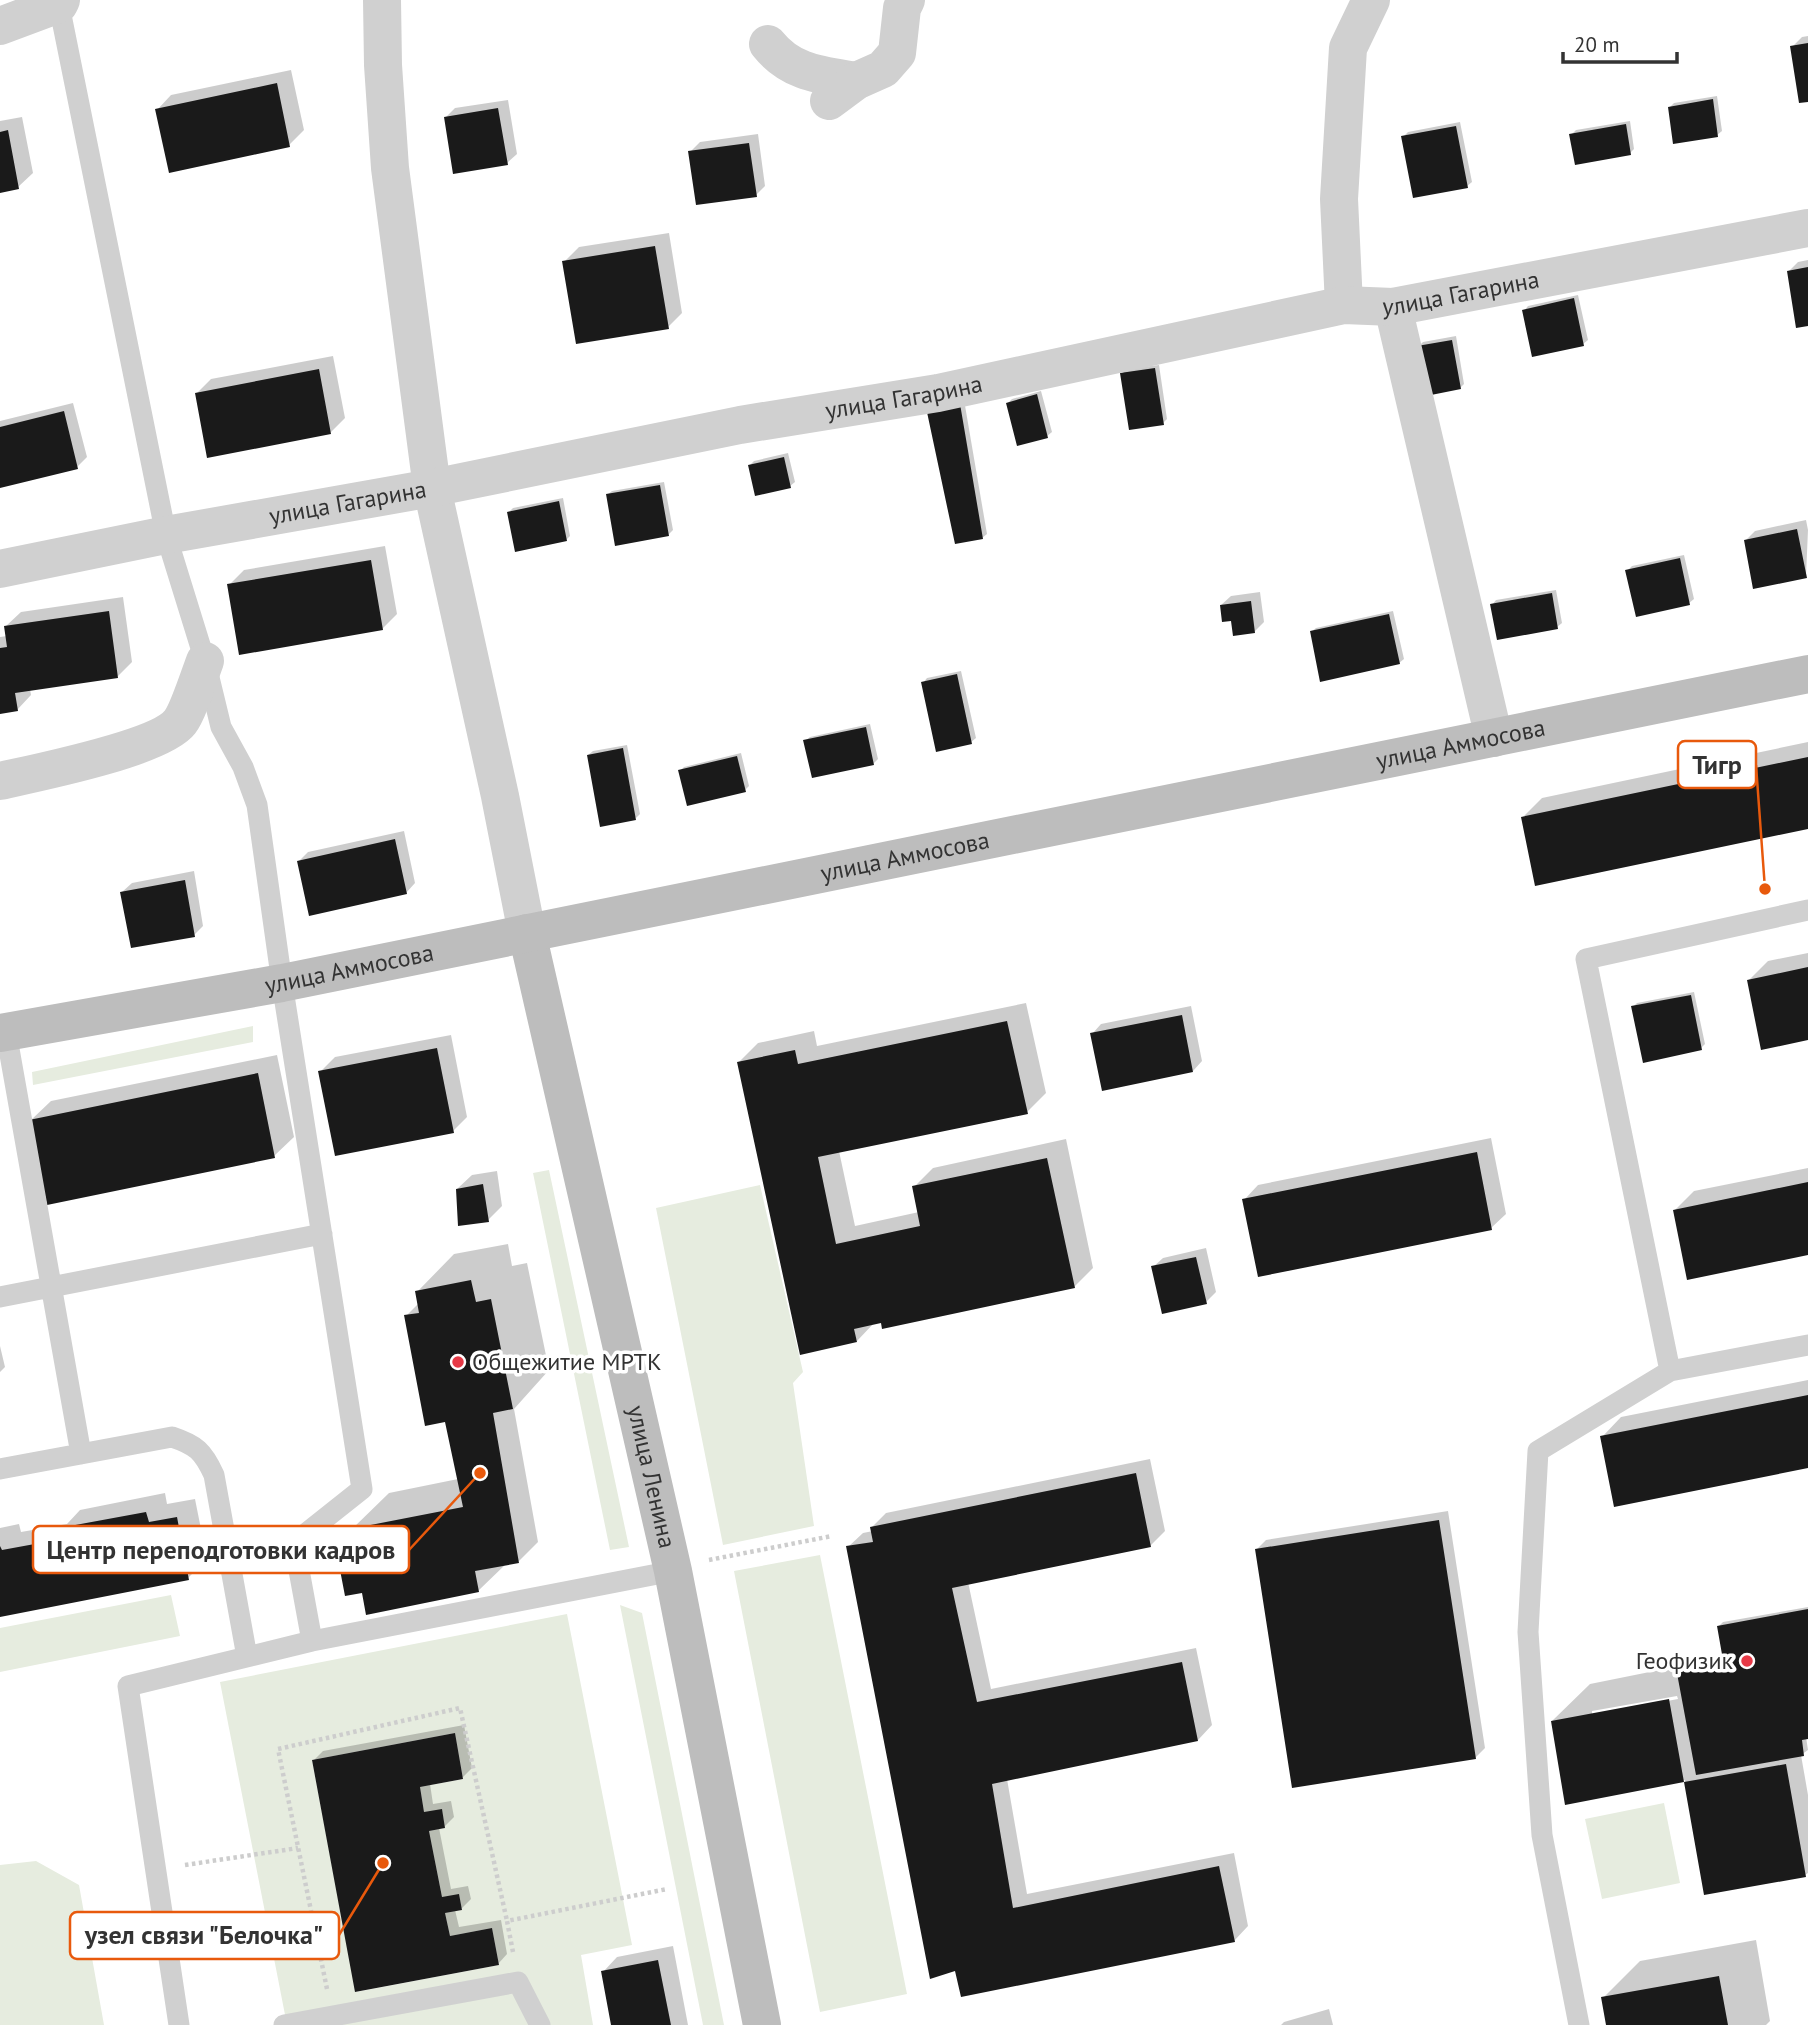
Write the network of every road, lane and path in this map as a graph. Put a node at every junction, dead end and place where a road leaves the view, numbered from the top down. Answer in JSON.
{"nodes":[{"id":1,"x":382,"y":0,"type":"edge"},
{"id":2,"x":906,"y":0,"type":"edge"},
{"id":3,"x":1371,"y":0,"type":"edge"},
{"id":4,"x":60,"y":1,"type":"edge"},
{"id":5,"x":0,"y":26,"type":"edge"},
{"id":6,"x":768,"y":44,"type":"dead end"},
{"id":7,"x":1808,"y":228,"type":"edge"},
{"id":8,"x":1343,"y":305,"type":"junction"},
{"id":9,"x":1393,"y":307,"type":"junction"},
{"id":10,"x":432,"y":488,"type":"junction"},
{"id":11,"x":166,"y":535,"type":"junction"},
{"id":12,"x":0,"y":569,"type":"edge"},
{"id":13,"x":205,"y":661,"type":"junction"},
{"id":14,"x":1808,"y":674,"type":"edge"},
{"id":15,"x":1494,"y":738,"type":"junction"},
{"id":16,"x":0,"y":781,"type":"edge"},
{"id":17,"x":1808,"y":910,"type":"edge"},
{"id":18,"x":527,"y":933,"type":"junction"},
{"id":19,"x":282,"y":983,"type":"junction"},
{"id":20,"x":3,"y":1032,"type":"edge"},
{"id":21,"x":322,"y":1234,"type":"junction"},
{"id":22,"x":52,"y":1286,"type":"junction"},
{"id":23,"x":0,"y":1297,"type":"edge"},
{"id":24,"x":1808,"y":1345,"type":"edge"},
{"id":25,"x":1670,"y":1371,"type":"junction"},
{"id":26,"x":81,"y":1454,"type":"junction"},
{"id":27,"x":0,"y":1469,"type":"edge"},
{"id":28,"x":832,"y":1536,"type":"dead end"},
{"id":29,"x":690,"y":1566,"type":"junction"},
{"id":30,"x":312,"y":1641,"type":"junction"},
{"id":31,"x":247,"y":1657,"type":"junction"},
{"id":32,"x":298,"y":1848,"type":"junction"},
{"id":33,"x":155,"y":1868,"type":"junction"},
{"id":34,"x":667,"y":1889,"type":"dead end"},
{"id":35,"x":507,"y":1921,"type":"junction"},
{"id":36,"x":518,"y":1982,"type":"junction"},
{"id":37,"x":332,"y":2016,"type":"junction"},
{"id":38,"x":179,"y":2025,"type":"edge"},
{"id":39,"x":284,"y":2025,"type":"edge"},
{"id":40,"x":541,"y":2025,"type":"edge"},
{"id":41,"x":762,"y":2025,"type":"edge"},
{"id":42,"x":1579,"y":2025,"type":"edge"}],
"edges":[{"from":1,"to":10,"type":"street"},
{"from":2,"to":6,"type":"street"},
{"from":3,"to":8,"type":"street"},
{"from":4,"to":5,"type":"street"},
{"from":4,"to":11,"type":"lane"},
{"from":7,"to":9,"type":"street","name":"улица Гагарина"},
{"from":8,"to":9,"type":"street","name":"улица Гагарина"},
{"from":8,"to":10,"type":"street","name":"улица Гагарина"},
{"from":9,"to":15,"type":"street"},
{"from":10,"to":11,"type":"street","name":"улица Гагарина"},
{"from":10,"to":18,"type":"street"},
{"from":11,"to":12,"type":"street","name":"улица Гагарина"},
{"from":11,"to":13,"type":"lane"},
{"from":13,"to":16,"type":"street"},
{"from":13,"to":19,"type":"lane"},
{"from":14,"to":15,"type":"main road","name":"улица Аммосова"},
{"from":15,"to":18,"type":"main road","name":"улица Аммосова"},
{"from":17,"to":25,"type":"lane"},
{"from":18,"to":19,"type":"main road","name":"улица Аммосова"},
{"from":18,"to":29,"type":"main road","name":"улица Ленина"},
{"from":19,"to":20,"type":"main road","name":"улица Аммосова"},
{"from":19,"to":21,"type":"lane"},
{"from":20,"to":22,"type":"lane"},
{"from":21,"to":22,"type":"lane"},
{"from":21,"to":30,"type":"lane"},
{"from":22,"to":23,"type":"lane"},
{"from":22,"to":26,"type":"lane"},
{"from":24,"to":25,"type":"lane"},
{"from":25,"to":42,"type":"lane"},
{"from":26,"to":27,"type":"lane"},
{"from":26,"to":31,"type":"lane"},
{"from":28,"to":29,"type":"path"},
{"from":29,"to":30,"type":"lane"},
{"from":29,"to":41,"type":"main road","name":"улица Ленина"},
{"from":30,"to":31,"type":"lane"},
{"from":31,"to":33,"type":"lane"},
{"from":32,"to":33,"type":"path"},
{"from":32,"to":35,"type":"path"},
{"from":32,"to":37,"type":"path"},
{"from":33,"to":38,"type":"lane"},
{"from":34,"to":35,"type":"path"},
{"from":35,"to":36,"type":"path"},
{"from":36,"to":37,"type":"lane"},
{"from":36,"to":40,"type":"lane"},
{"from":37,"to":39,"type":"lane"}]}
